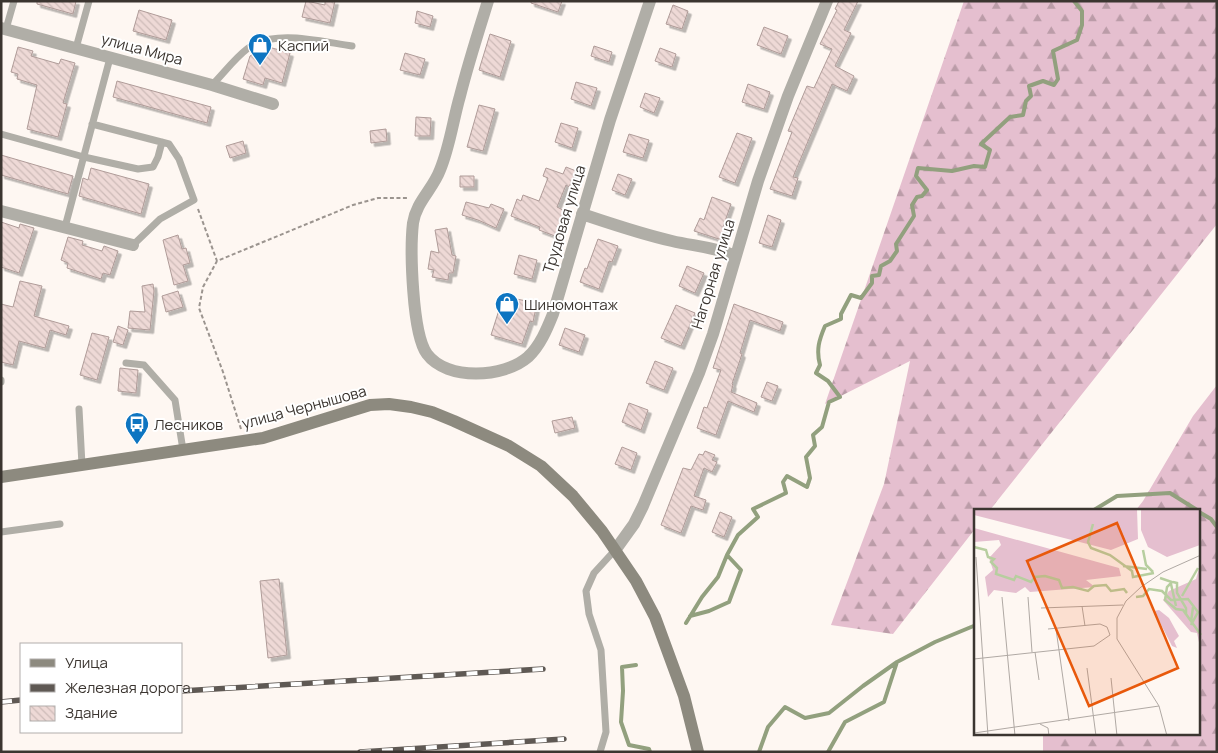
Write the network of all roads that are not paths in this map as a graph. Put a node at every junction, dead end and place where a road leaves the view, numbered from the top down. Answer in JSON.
{"nodes":[{"id":1,"x":14,"y":1,"type":"edge"},
{"id":2,"x":89,"y":1,"type":"edge"},
{"id":3,"x":488,"y":1,"type":"edge"},
{"id":4,"x":650,"y":1,"type":"edge"},
{"id":5,"x":827,"y":1,"type":"edge"},
{"id":6,"x":4,"y":29,"type":"edge"},
{"id":7,"x":352,"y":46,"type":"dead end"},
{"id":8,"x":76,"y":48,"type":"junction"},
{"id":9,"x":110,"y":58,"type":"junction"},
{"id":10,"x":212,"y":85,"type":"junction"},
{"id":11,"x":273,"y":104,"type":"dead end"},
{"id":12,"x":92,"y":124,"type":"junction"},
{"id":13,"x":1,"y":134,"type":"edge"},
{"id":14,"x":162,"y":142,"type":"junction"},
{"id":15,"x":84,"y":157,"type":"junction"},
{"id":16,"x":1,"y":211,"type":"edge"},
{"id":17,"x":582,"y":214,"type":"junction"},
{"id":18,"x":65,"y":227,"type":"junction"},
{"id":19,"x":133,"y":245,"type":"joint"},
{"id":20,"x":736,"y":256,"type":"junction"},
{"id":21,"x":126,"y":363,"type":"dead end"},
{"id":22,"x":79,"y":409,"type":"dead end"},
{"id":23,"x":183,"y":450,"type":"junction"},
{"id":24,"x":82,"y":465,"type":"junction"},
{"id":25,"x":1,"y":477,"type":"edge"},
{"id":26,"x":60,"y":524,"type":"dead end"},
{"id":27,"x":1,"y":532,"type":"edge"},
{"id":28,"x":616,"y":549,"type":"junction"},
{"id":29,"x":600,"y":752,"type":"edge"},
{"id":30,"x":698,"y":752,"type":"edge"}],
"edges":[{"from":1,"to":6,"type":"lane"},
{"from":2,"to":8,"type":"lane"},
{"from":3,"to":17,"type":"street","name":"Трудовая улица"},
{"from":4,"to":17,"type":"street","name":"Трудовая улица"},
{"from":5,"to":20,"type":"street","name":"Нагорная улица"},
{"from":6,"to":8,"type":"street","name":"улица Мира"},
{"from":7,"to":10,"type":"lane"},
{"from":8,"to":9,"type":"street","name":"улица Мира"},
{"from":9,"to":10,"type":"street","name":"улица Мира"},
{"from":9,"to":12,"type":"lane"},
{"from":10,"to":11,"type":"street","name":"улица Мира"},
{"from":12,"to":14,"type":"lane"},
{"from":12,"to":15,"type":"lane"},
{"from":13,"to":15,"type":"lane"},
{"from":14,"to":15,"type":"lane"},
{"from":14,"to":19,"type":"lane"},
{"from":15,"to":18,"type":"lane"},
{"from":16,"to":18,"type":"street"},
{"from":17,"to":20,"type":"street"},
{"from":18,"to":19,"type":"street"},
{"from":20,"to":28,"type":"street","name":"Нагорная улица"},
{"from":21,"to":23,"type":"lane"},
{"from":22,"to":24,"type":"lane"},
{"from":23,"to":24,"type":"main road","name":"улица Чернышова"},
{"from":23,"to":28,"type":"main road","name":"улица Чернышова"},
{"from":24,"to":25,"type":"main road","name":"улица Чернышова"},
{"from":26,"to":27,"type":"lane"},
{"from":28,"to":29,"type":"lane"},
{"from":28,"to":30,"type":"main road","name":"улица Чернышова"}]}
